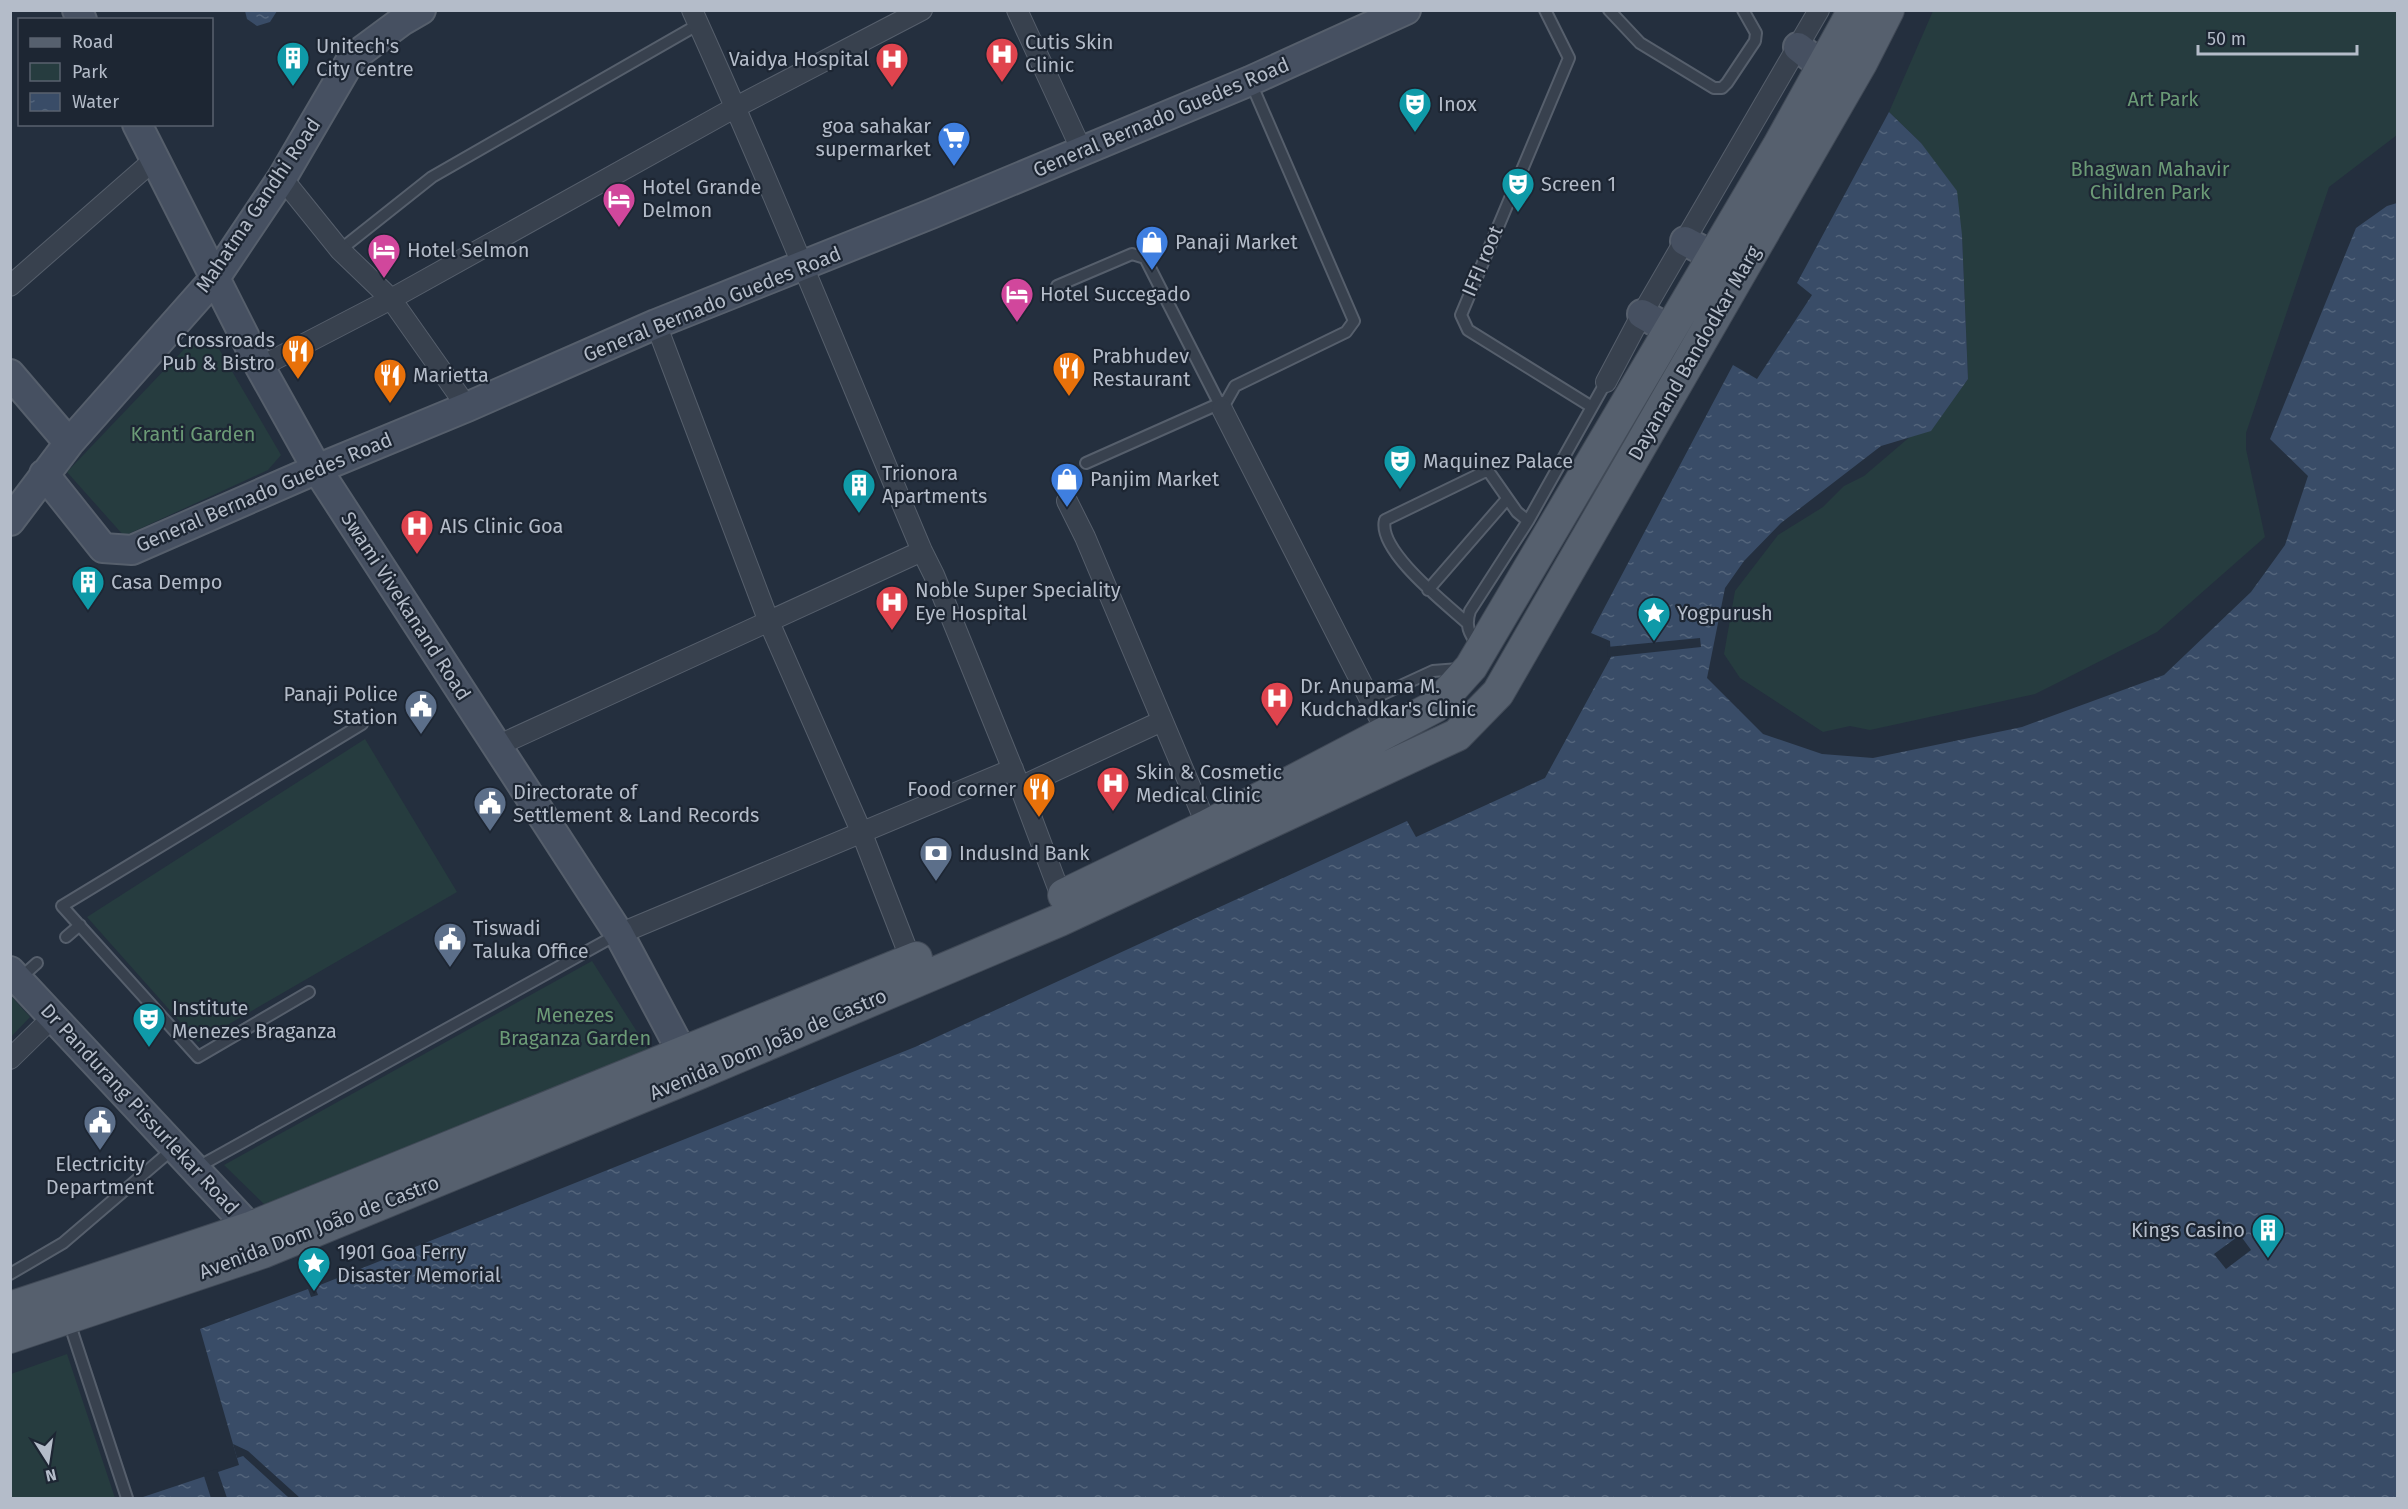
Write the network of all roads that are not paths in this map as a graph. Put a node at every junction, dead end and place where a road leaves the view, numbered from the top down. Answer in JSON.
{"nodes":[{"id":1,"x":922,"y":10,"type":"edge"},
{"id":2,"x":1017,"y":10,"type":"edge"},
{"id":3,"x":1406,"y":10,"type":"edge"},
{"id":4,"x":1545,"y":10,"type":"edge"},
{"id":5,"x":1609,"y":10,"type":"edge"},
{"id":6,"x":1743,"y":10,"type":"edge"},
{"id":7,"x":1819,"y":10,"type":"edge"},
{"id":8,"x":1854,"y":10,"type":"edge"},
{"id":9,"x":407,"y":14,"type":"edge"},
{"id":10,"x":1885,"y":16,"type":"edge"},
{"id":11,"x":695,"y":17,"type":"edge"},
{"id":12,"x":1818,"y":53,"type":"junction"},
{"id":13,"x":1250,"y":81,"type":"junction"},
{"id":14,"x":736,"y":107,"type":"junction"},
{"id":15,"x":138,"y":126,"type":"edge"},
{"id":16,"x":1082,"y":151,"type":"junction"},
{"id":17,"x":155,"y":159,"type":"junction"},
{"id":18,"x":282,"y":178,"type":"junction"},
{"id":19,"x":1685,"y":241,"type":"junction"},
{"id":20,"x":340,"y":250,"type":"junction"},
{"id":21,"x":1713,"y":256,"type":"junction"},
{"id":22,"x":802,"y":266,"type":"junction"},
{"id":23,"x":215,"y":278,"type":"junction"},
{"id":24,"x":10,"y":286,"type":"edge"},
{"id":25,"x":1057,"y":286,"type":"dead end"},
{"id":26,"x":391,"y":299,"type":"junction"},
{"id":27,"x":1642,"y":314,"type":"junction"},
{"id":28,"x":656,"y":324,"type":"junction"},
{"id":29,"x":1670,"y":330,"type":"junction"},
{"id":30,"x":260,"y":367,"type":"junction"},
{"id":31,"x":10,"y":374,"type":"edge"},
{"id":32,"x":1606,"y":382,"type":"joint"},
{"id":33,"x":1224,"y":405,"type":"junction"},
{"id":34,"x":1592,"y":407,"type":"junction"},
{"id":35,"x":467,"y":408,"type":"junction"},
{"id":36,"x":69,"y":443,"type":"junction"},
{"id":37,"x":1086,"y":463,"type":"dead end"},
{"id":38,"x":317,"y":469,"type":"junction"},
{"id":39,"x":44,"y":474,"type":"junction"},
{"id":40,"x":1507,"y":499,"type":"junction"},
{"id":41,"x":1067,"y":501,"type":"dead end"},
{"id":42,"x":1528,"y":520,"type":"junction"},
{"id":43,"x":10,"y":521,"type":"edge"},
{"id":44,"x":922,"y":551,"type":"junction"},
{"id":45,"x":1428,"y":590,"type":"junction"},
{"id":46,"x":769,"y":622,"type":"junction"},
{"id":47,"x":1466,"y":622,"type":"junction"},
{"id":48,"x":1469,"y":668,"type":"junction"},
{"id":49,"x":1498,"y":693,"type":"joint"},
{"id":50,"x":1370,"y":700,"type":"junction"},
{"id":51,"x":1162,"y":721,"type":"junction"},
{"id":52,"x":362,"y":724,"type":"dead end"},
{"id":53,"x":1386,"y":731,"type":"junction"},
{"id":54,"x":497,"y":746,"type":"junction"},
{"id":55,"x":1016,"y":778,"type":"junction"},
{"id":56,"x":1207,"y":825,"type":"junction"},
{"id":57,"x":861,"y":831,"type":"junction"},
{"id":58,"x":1061,"y":896,"type":"junction"},
{"id":59,"x":80,"y":925,"type":"junction"},
{"id":60,"x":619,"y":934,"type":"junction"},
{"id":61,"x":66,"y":938,"type":"dead end"},
{"id":62,"x":911,"y":960,"type":"junction"},
{"id":63,"x":22,"y":971,"type":"edge"},
{"id":64,"x":309,"y":992,"type":"dead end"},
{"id":65,"x":54,"y":1016,"type":"junction"},
{"id":66,"x":10,"y":1059,"type":"edge"},
{"id":67,"x":689,"y":1063,"type":"junction"},
{"id":68,"x":176,"y":1146,"type":"junction"},
{"id":69,"x":196,"y":1168,"type":"junction"},
{"id":70,"x":257,"y":1240,"type":"junction"},
{"id":71,"x":10,"y":1274,"type":"edge"},
{"id":72,"x":10,"y":1308,"type":"edge"},
{"id":73,"x":68,"y":1318,"type":"junction"},
{"id":74,"x":10,"y":1337,"type":"edge"},
{"id":75,"x":127,"y":1498,"type":"edge"}],
"edges":[{"from":1,"to":14,"type":"street"},
{"from":2,"to":16,"type":"street"},
{"from":3,"to":13,"type":"street","name":"General Bernado Guedes Road"},
{"from":4,"to":34,"type":"lane","name":"IFFI root"},
{"from":5,"to":6,"type":"lane"},
{"from":7,"to":12,"type":"street"},
{"from":8,"to":12,"type":"main road","name":"Avenida Dom João de Castro"},
{"from":9,"to":18,"type":"street","name":"Mahatma Gandhi Road"},
{"from":10,"to":49,"type":"main road","name":"Dayanand Bandodkar Marg"},
{"from":11,"to":14,"type":"street"},
{"from":11,"to":20,"type":"lane"},
{"from":12,"to":19,"type":"street"},
{"from":12,"to":21,"type":"main road","name":"Avenida Dom João de Castro"},
{"from":13,"to":16,"type":"street","name":"General Bernado Guedes Road"},
{"from":13,"to":33,"type":"lane"},
{"from":14,"to":22,"type":"street"},
{"from":14,"to":26,"type":"street"},
{"from":15,"to":17,"type":"street","name":"Swami Vivekanand Road"},
{"from":16,"to":22,"type":"street","name":"General Bernado Guedes Road"},
{"from":17,"to":23,"type":"street","name":"Swami Vivekanand Road"},
{"from":17,"to":24,"type":"street"},
{"from":18,"to":20,"type":"street"},
{"from":18,"to":23,"type":"street","name":"Mahatma Gandhi Road"},
{"from":19,"to":21,"type":"street"},
{"from":19,"to":27,"type":"street"},
{"from":20,"to":26,"type":"street"},
{"from":21,"to":29,"type":"main road","name":"Avenida Dom João de Castro"},
{"from":22,"to":28,"type":"street","name":"General Bernado Guedes Road"},
{"from":22,"to":44,"type":"street"},
{"from":23,"to":30,"type":"street","name":"Swami Vivekanand Road"},
{"from":23,"to":36,"type":"street","name":"Mahatma Gandhi Road"},
{"from":25,"to":33,"type":"lane"},
{"from":26,"to":30,"type":"street"},
{"from":26,"to":35,"type":"street"},
{"from":27,"to":29,"type":"street"},
{"from":27,"to":32,"type":"street"},
{"from":28,"to":35,"type":"street","name":"General Bernado Guedes Road"},
{"from":28,"to":46,"type":"street"},
{"from":29,"to":48,"type":"main road","name":"Avenida Dom João de Castro"},
{"from":30,"to":38,"type":"street","name":"Swami Vivekanand Road"},
{"from":31,"to":36,"type":"street"},
{"from":32,"to":34,"type":"lane"},
{"from":33,"to":37,"type":"lane"},
{"from":33,"to":50,"type":"street"},
{"from":34,"to":42,"type":"lane"},
{"from":35,"to":38,"type":"street","name":"General Bernado Guedes Road"},
{"from":36,"to":39,"type":"street","name":"Mahatma Gandhi Road"},
{"from":38,"to":39,"type":"street","name":"General Bernado Guedes Road"},
{"from":38,"to":54,"type":"street","name":"Swami Vivekanand Road"},
{"from":39,"to":43,"type":"street","name":"Mahatma Gandhi Road"},
{"from":40,"to":42,"type":"lane"},
{"from":40,"to":45,"type":"lane"},
{"from":40,"to":45,"type":"lane"},
{"from":41,"to":51,"type":"street"},
{"from":42,"to":47,"type":"lane"},
{"from":44,"to":46,"type":"street"},
{"from":44,"to":55,"type":"street"},
{"from":45,"to":47,"type":"lane"},
{"from":46,"to":54,"type":"street"},
{"from":46,"to":57,"type":"street"},
{"from":47,"to":48,"type":"lane"},
{"from":48,"to":50,"type":"lane"},
{"from":48,"to":53,"type":"main road","name":"Avenida Dom João de Castro"},
{"from":49,"to":67,"type":"main road","name":"Avenida Dom João de Castro"},
{"from":50,"to":53,"type":"street"},
{"from":51,"to":55,"type":"street"},
{"from":51,"to":56,"type":"street"},
{"from":52,"to":59,"type":"lane"},
{"from":53,"to":56,"type":"main road","name":"Avenida Dom João de Castro"},
{"from":54,"to":60,"type":"street","name":"Swami Vivekanand Road"},
{"from":55,"to":57,"type":"street"},
{"from":55,"to":58,"type":"street"},
{"from":56,"to":58,"type":"main road","name":"Avenida Dom João de Castro"},
{"from":57,"to":60,"type":"street"},
{"from":57,"to":62,"type":"street"},
{"from":58,"to":62,"type":"main road","name":"Avenida Dom João de Castro"},
{"from":59,"to":61,"type":"lane"},
{"from":59,"to":64,"type":"lane"},
{"from":60,"to":67,"type":"street","name":"Swami Vivekanand Road"},
{"from":60,"to":69,"type":"lane"},
{"from":62,"to":67,"type":"main road","name":"Avenida Dom João de Castro"},
{"from":63,"to":65,"type":"street","name":"Dr Pandurang Pissurlekar Road"},
{"from":65,"to":66,"type":"street"},
{"from":65,"to":68,"type":"street","name":"Dr Pandurang Pissurlekar Road"},
{"from":67,"to":70,"type":"main road","name":"Avenida Dom João de Castro"},
{"from":68,"to":69,"type":"street","name":"Dr Pandurang Pissurlekar Road"},
{"from":68,"to":71,"type":"lane"},
{"from":69,"to":70,"type":"street","name":"Dr Pandurang Pissurlekar Road"},
{"from":70,"to":72,"type":"main road","name":"Avenida Dom João de Castro"},
{"from":70,"to":73,"type":"main road","name":"Avenida Dom João de Castro"},
{"from":73,"to":74,"type":"main road","name":"Avenida Dom João de Castro"},
{"from":73,"to":75,"type":"lane"}]}
